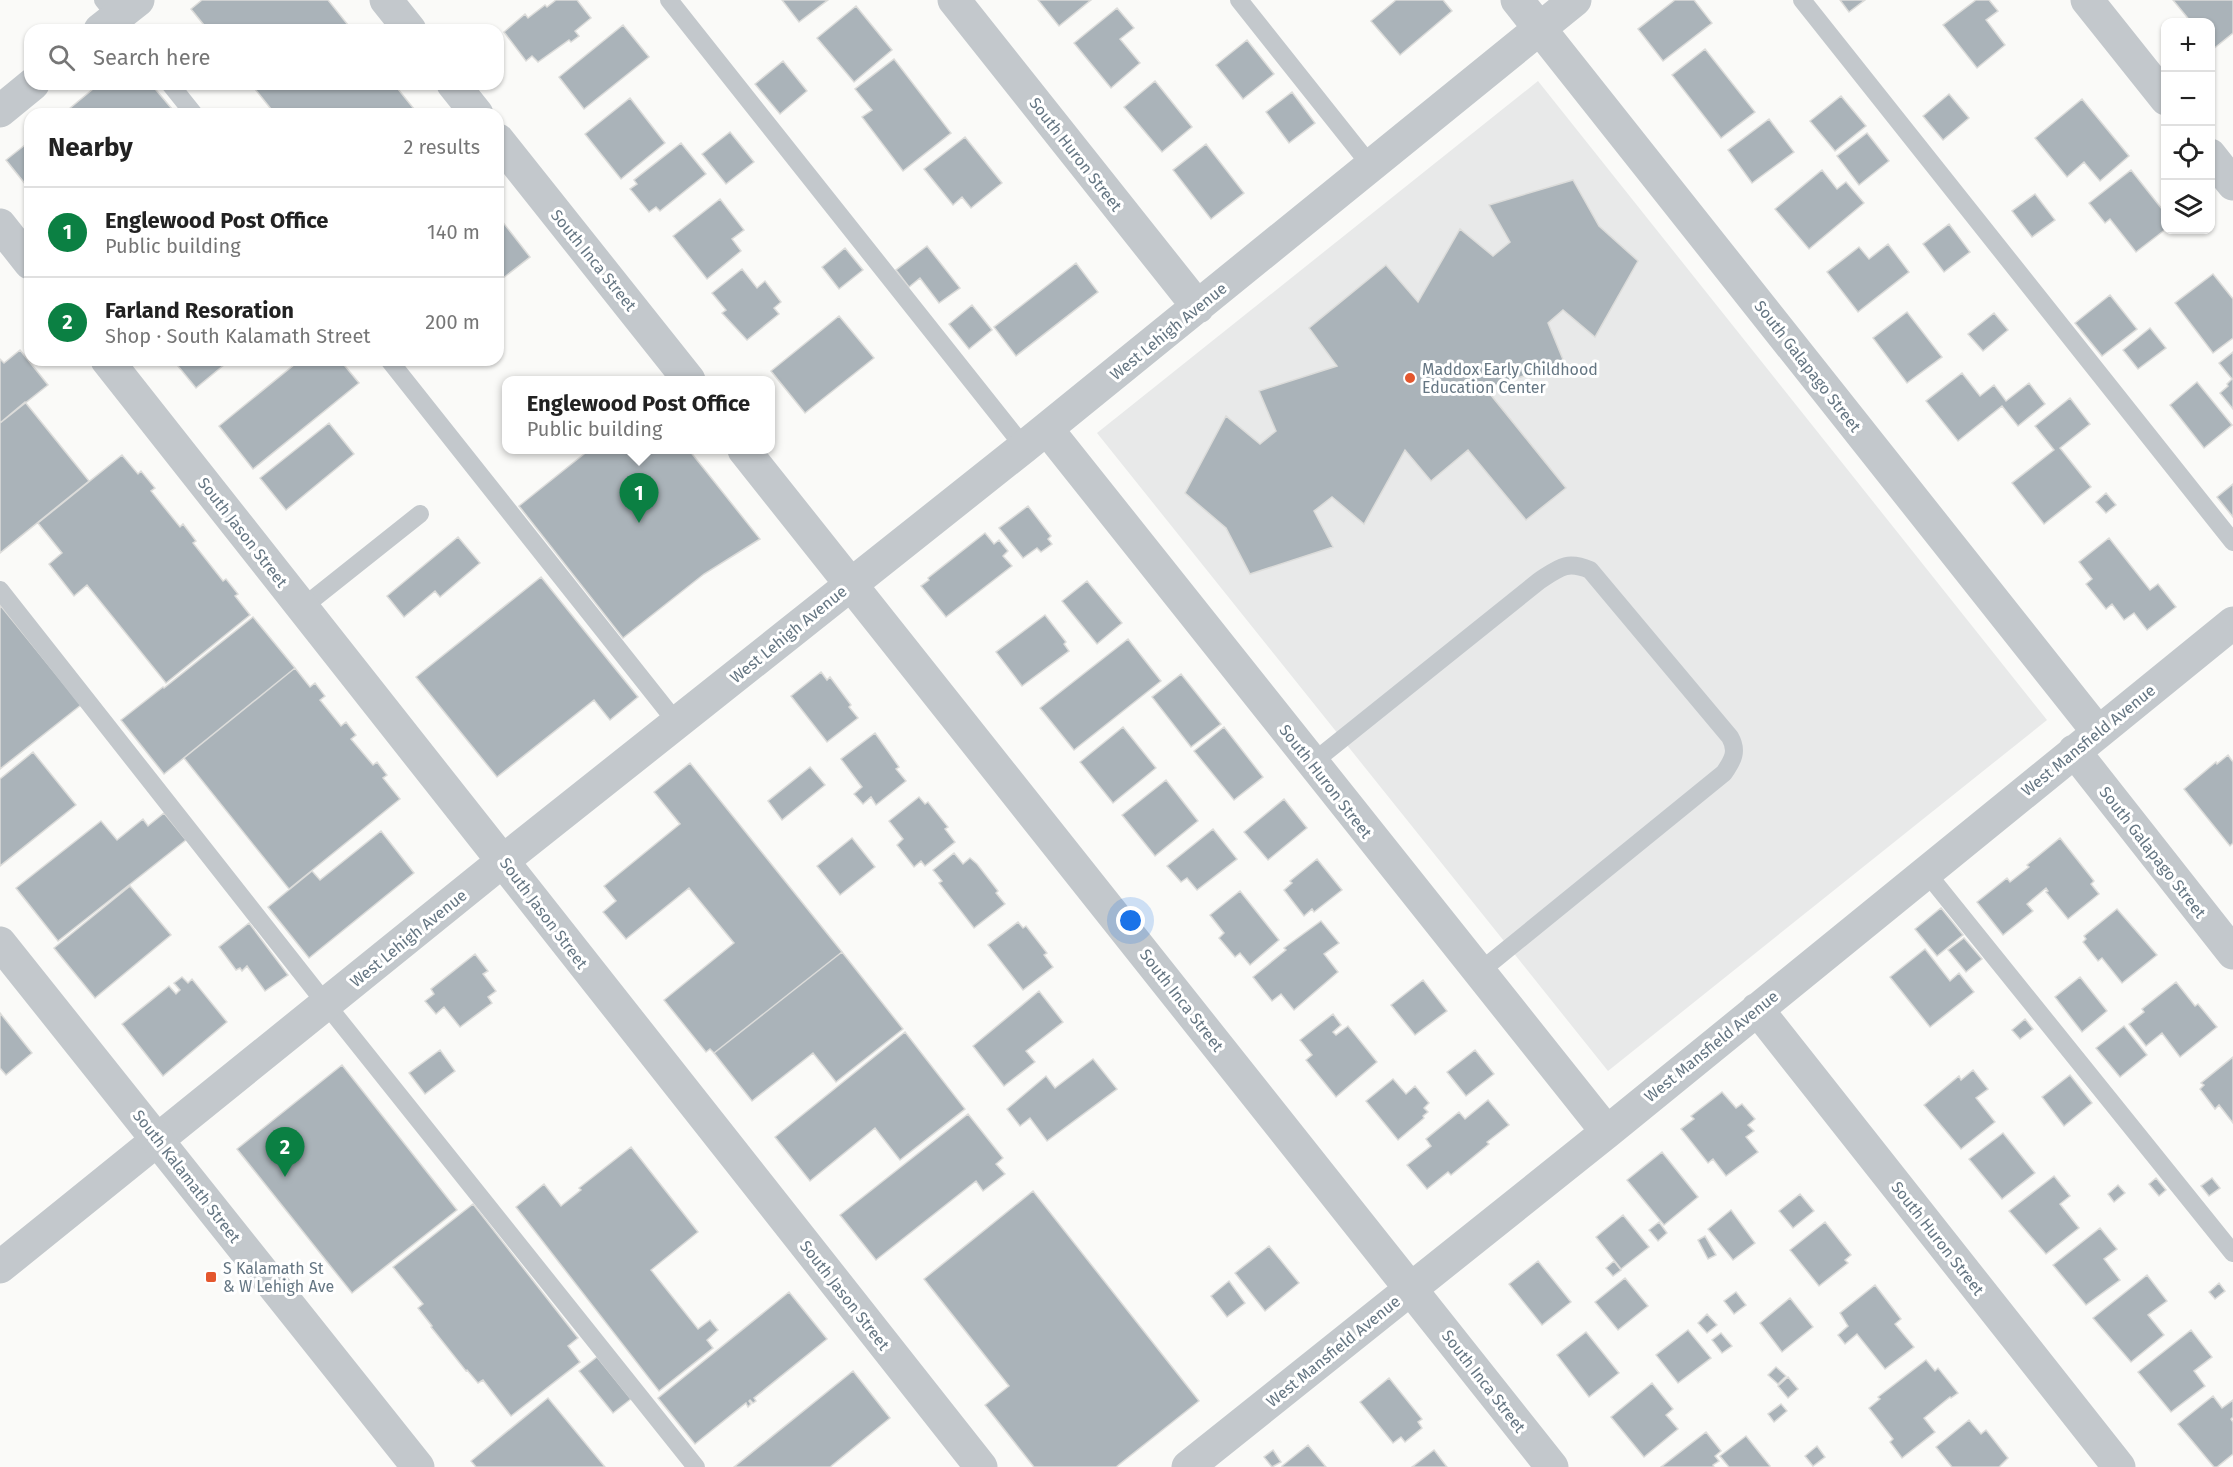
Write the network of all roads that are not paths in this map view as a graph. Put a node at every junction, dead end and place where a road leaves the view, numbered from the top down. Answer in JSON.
{"nodes":[{"id":1,"x":386,"y":0,"type":"edge"},
{"id":2,"x":669,"y":0,"type":"edge"},
{"id":3,"x":954,"y":0,"type":"edge"},
{"id":4,"x":1239,"y":0,"type":"edge"},
{"id":5,"x":1517,"y":0,"type":"edge"},
{"id":6,"x":1575,"y":0,"type":"edge"},
{"id":7,"x":1802,"y":0,"type":"edge"},
{"id":8,"x":2087,"y":0,"type":"edge"},
{"id":9,"x":405,"y":24,"type":"edge"},
{"id":10,"x":1540,"y":29,"type":"junction"},
{"id":11,"x":26,"y":90,"type":"edge"},
{"id":12,"x":175,"y":90,"type":"edge"},
{"id":13,"x":458,"y":90,"type":"edge"},
{"id":14,"x":2161,"y":93,"type":"edge"},
{"id":15,"x":189,"y":108,"type":"edge"},
{"id":16,"x":472,"y":108,"type":"edge"},
{"id":17,"x":0,"y":111,"type":"edge"},
{"id":18,"x":504,"y":148,"type":"edge"},
{"id":19,"x":2215,"y":160,"type":"edge"},
{"id":20,"x":1371,"y":166,"type":"junction"},
{"id":21,"x":2233,"y":183,"type":"edge"},
{"id":22,"x":0,"y":225,"type":"edge"},
{"id":23,"x":24,"y":255,"type":"edge"},
{"id":24,"x":1198,"y":307,"type":"junction"},
{"id":25,"x":112,"y":366,"type":"edge"},
{"id":26,"x":394,"y":366,"type":"edge"},
{"id":27,"x":685,"y":376,"type":"edge"},
{"id":28,"x":1035,"y":438,"type":"junction"},
{"id":29,"x":747,"y":454,"type":"edge"},
{"id":30,"x":420,"y":514,"type":"dead end"},
{"id":31,"x":2233,"y":543,"type":"edge"},
{"id":32,"x":851,"y":584,"type":"junction"},
{"id":33,"x":0,"y":590,"type":"edge"},
{"id":34,"x":303,"y":607,"type":"junction"},
{"id":35,"x":2233,"y":623,"type":"edge"},
{"id":36,"x":677,"y":723,"type":"junction"},
{"id":37,"x":2086,"y":742,"type":"junction"},
{"id":38,"x":1312,"y":763,"type":"junction"},
{"id":39,"x":504,"y":860,"type":"junction"},
{"id":40,"x":1926,"y":872,"type":"junction"},
{"id":41,"x":0,"y":943,"type":"edge"},
{"id":42,"x":2233,"y":953,"type":"edge"},
{"id":43,"x":1478,"y":973,"type":"junction"},
{"id":44,"x":326,"y":1004,"type":"junction"},
{"id":45,"x":1757,"y":1009,"type":"junction"},
{"id":46,"x":1606,"y":1132,"type":"junction"},
{"id":47,"x":158,"y":1140,"type":"junction"},
{"id":48,"x":2233,"y":1253,"type":"edge"},
{"id":49,"x":0,"y":1267,"type":"edge"},
{"id":50,"x":1411,"y":1289,"type":"junction"},
{"id":51,"x":418,"y":1467,"type":"edge"},
{"id":52,"x":696,"y":1467,"type":"edge"},
{"id":53,"x":981,"y":1467,"type":"edge"},
{"id":54,"x":1188,"y":1467,"type":"edge"},
{"id":55,"x":1552,"y":1467,"type":"edge"},
{"id":56,"x":2119,"y":1467,"type":"edge"}],
"edges":[{"from":1,"to":9,"type":"street"},
{"from":2,"to":28,"type":"lane"},
{"from":3,"to":24,"type":"street","name":"South Huron Street"},
{"from":4,"to":20,"type":"lane"},
{"from":5,"to":10,"type":"street","name":"South Galapago Street"},
{"from":6,"to":10,"type":"street","name":"West Lehigh Avenue"},
{"from":7,"to":31,"type":"lane"},
{"from":8,"to":14,"type":"street"},
{"from":10,"to":20,"type":"street","name":"West Lehigh Avenue"},
{"from":10,"to":37,"type":"street","name":"South Galapago Street"},
{"from":11,"to":17,"type":"street"},
{"from":12,"to":15,"type":"lane"},
{"from":13,"to":16,"type":"street"},
{"from":18,"to":27,"type":"street","name":"South Inca Street"},
{"from":19,"to":21,"type":"street"},
{"from":20,"to":24,"type":"street","name":"West Lehigh Avenue"},
{"from":22,"to":23,"type":"street"},
{"from":24,"to":28,"type":"street","name":"West Lehigh Avenue"},
{"from":25,"to":34,"type":"street","name":"South Jason Street"},
{"from":26,"to":36,"type":"lane"},
{"from":28,"to":32,"type":"street","name":"West Lehigh Avenue"},
{"from":28,"to":38,"type":"street","name":"South Huron Street"},
{"from":29,"to":32,"type":"street","name":"South Inca Street"},
{"from":30,"to":34,"type":"lane"},
{"from":32,"to":36,"type":"street","name":"West Lehigh Avenue"},
{"from":32,"to":50,"type":"street","name":"South Inca Street"},
{"from":33,"to":44,"type":"lane"},
{"from":34,"to":39,"type":"street","name":"South Jason Street"},
{"from":35,"to":37,"type":"street","name":"West Mansfield Avenue"},
{"from":36,"to":39,"type":"street","name":"West Lehigh Avenue"},
{"from":37,"to":40,"type":"street","name":"West Mansfield Avenue"},
{"from":37,"to":42,"type":"street","name":"South Galapago Street"},
{"from":38,"to":43,"type":"street","name":"South Huron Street"},
{"from":38,"to":43,"type":"lane"},
{"from":39,"to":44,"type":"street","name":"West Lehigh Avenue"},
{"from":39,"to":53,"type":"street","name":"South Jason Street"},
{"from":40,"to":45,"type":"street","name":"West Mansfield Avenue"},
{"from":40,"to":48,"type":"lane"},
{"from":41,"to":47,"type":"street","name":"South Kalamath Street"},
{"from":43,"to":46,"type":"street","name":"South Huron Street"},
{"from":44,"to":47,"type":"street","name":"West Lehigh Avenue"},
{"from":44,"to":52,"type":"lane"},
{"from":45,"to":46,"type":"street","name":"West Mansfield Avenue"},
{"from":45,"to":56,"type":"street","name":"South Huron Street"},
{"from":46,"to":50,"type":"street","name":"West Mansfield Avenue"},
{"from":47,"to":49,"type":"street","name":"West Lehigh Avenue"},
{"from":47,"to":51,"type":"street","name":"South Kalamath Street"},
{"from":50,"to":54,"type":"street","name":"West Mansfield Avenue"},
{"from":50,"to":55,"type":"street","name":"South Inca Street"}]}
